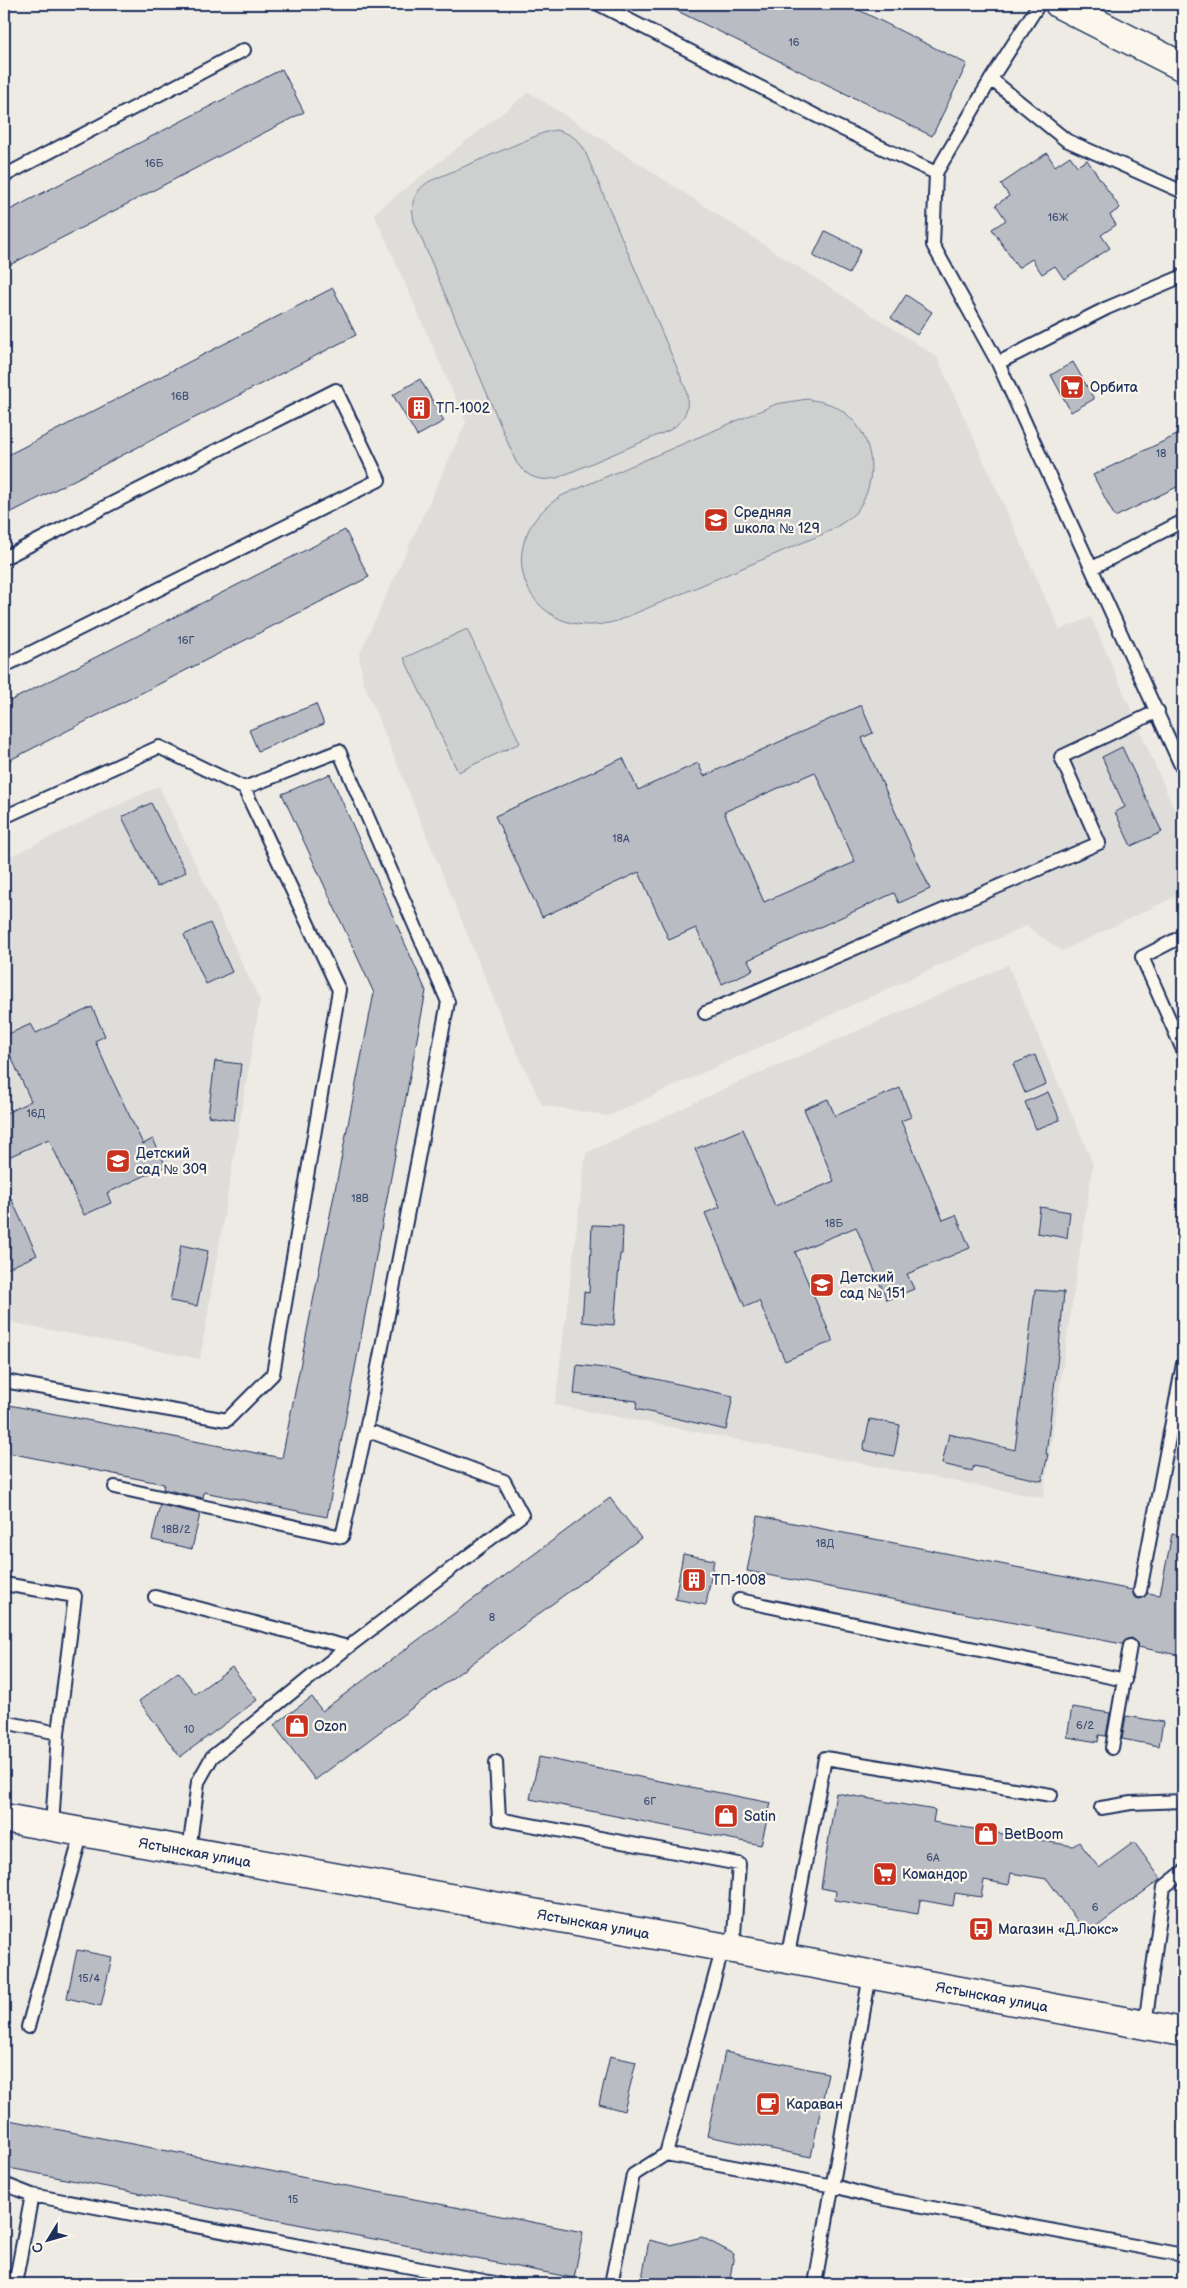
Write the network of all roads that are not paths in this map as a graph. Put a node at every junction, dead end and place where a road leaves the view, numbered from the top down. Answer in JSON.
{"nodes":[{"id":1,"x":598,"y":4,"type":"edge"},
{"id":2,"x":1039,"y":4,"type":"edge"},
{"id":3,"x":1059,"y":4,"type":"edge"},
{"id":4,"x":244,"y":50,"type":"dead end"},
{"id":5,"x":1183,"y":67,"type":"edge"},
{"id":6,"x":991,"y":79,"type":"junction"},
{"id":7,"x":936,"y":173,"type":"junction"},
{"id":8,"x":4,"y":176,"type":"edge"},
{"id":9,"x":1183,"y":192,"type":"edge"},
{"id":10,"x":1183,"y":276,"type":"edge"},
{"id":11,"x":998,"y":363,"type":"junction"},
{"id":12,"x":1183,"y":521,"type":"edge"},
{"id":13,"x":4,"y":558,"type":"edge"},
{"id":14,"x":1092,"y":568,"type":"junction"},
{"id":15,"x":4,"y":666,"type":"edge"},
{"id":16,"x":1158,"y":711,"type":"junction"},
{"id":17,"x":1183,"y":770,"type":"edge"},
{"id":18,"x":244,"y":788,"type":"junction"},
{"id":19,"x":4,"y":818,"type":"edge"},
{"id":20,"x":1183,"y":936,"type":"edge"},
{"id":21,"x":705,"y":1013,"type":"dead end"},
{"id":22,"x":1183,"y":1050,"type":"edge"},
{"id":23,"x":1183,"y":1364,"type":"edge"},
{"id":24,"x":4,"y":1380,"type":"edge"},
{"id":25,"x":366,"y":1430,"type":"junction"},
{"id":26,"x":115,"y":1487,"type":"dead end"},
{"id":27,"x":4,"y":1584,"type":"edge"},
{"id":28,"x":1140,"y":1591,"type":"dead end"},
{"id":29,"x":155,"y":1597,"type":"dead end"},
{"id":30,"x":739,"y":1600,"type":"dead end"},
{"id":31,"x":1130,"y":1646,"type":"dead end"},
{"id":32,"x":348,"y":1647,"type":"junction"},
{"id":33,"x":1125,"y":1680,"type":"junction"},
{"id":34,"x":4,"y":1722,"type":"edge"},
{"id":35,"x":58,"y":1733,"type":"junction"},
{"id":36,"x":1112,"y":1748,"type":"dead end"},
{"id":37,"x":496,"y":1762,"type":"dead end"},
{"id":38,"x":1051,"y":1795,"type":"dead end"},
{"id":39,"x":1183,"y":1801,"type":"edge"},
{"id":40,"x":1101,"y":1808,"type":"dead end"},
{"id":41,"x":4,"y":1818,"type":"edge"},
{"id":42,"x":52,"y":1826,"type":"junction"},
{"id":43,"x":82,"y":1832,"type":"junction"},
{"id":44,"x":189,"y":1852,"type":"junction"},
{"id":45,"x":1183,"y":1872,"type":"edge"},
{"id":46,"x":728,"y":1948,"type":"junction"},
{"id":47,"x":787,"y":1960,"type":"junction"},
{"id":48,"x":870,"y":1975,"type":"junction"},
{"id":49,"x":1145,"y":2025,"type":"junction"},
{"id":50,"x":28,"y":2028,"type":"dead end"},
{"id":51,"x":1183,"y":2032,"type":"edge"},
{"id":52,"x":666,"y":2154,"type":"junction"},
{"id":53,"x":4,"y":2184,"type":"edge"},
{"id":54,"x":834,"y":2186,"type":"junction"},
{"id":55,"x":32,"y":2195,"type":"junction"},
{"id":56,"x":1183,"y":2255,"type":"edge"},
{"id":57,"x":15,"y":2284,"type":"edge"},
{"id":58,"x":500,"y":2284,"type":"edge"},
{"id":59,"x":611,"y":2284,"type":"edge"},
{"id":60,"x":815,"y":2284,"type":"edge"}],
"edges":[{"from":1,"to":7,"type":"lane"},
{"from":2,"to":6,"type":"lane"},
{"from":3,"to":5,"type":"main road"},
{"from":4,"to":8,"type":"lane"},
{"from":6,"to":7,"type":"lane"},
{"from":6,"to":9,"type":"lane"},
{"from":7,"to":11,"type":"lane"},
{"from":10,"to":11,"type":"lane"},
{"from":11,"to":14,"type":"lane"},
{"from":12,"to":14,"type":"lane"},
{"from":13,"to":15,"type":"lane"},
{"from":14,"to":16,"type":"lane"},
{"from":16,"to":17,"type":"lane"},
{"from":16,"to":21,"type":"lane"},
{"from":18,"to":19,"type":"lane"},
{"from":18,"to":24,"type":"lane"},
{"from":18,"to":25,"type":"lane"},
{"from":20,"to":22,"type":"lane"},
{"from":23,"to":28,"type":"lane"},
{"from":25,"to":26,"type":"lane"},
{"from":25,"to":32,"type":"lane"},
{"from":27,"to":35,"type":"lane"},
{"from":29,"to":32,"type":"lane"},
{"from":30,"to":33,"type":"lane"},
{"from":31,"to":33,"type":"lane"},
{"from":32,"to":44,"type":"lane"},
{"from":33,"to":36,"type":"lane"},
{"from":34,"to":35,"type":"lane"},
{"from":35,"to":42,"type":"lane"},
{"from":37,"to":46,"type":"lane"},
{"from":38,"to":47,"type":"lane"},
{"from":39,"to":40,"type":"lane"},
{"from":41,"to":42,"type":"main road","name":"Ястынская улица"},
{"from":42,"to":43,"type":"main road","name":"Ястынская улица"},
{"from":43,"to":44,"type":"main road","name":"Ястынская улица"},
{"from":43,"to":50,"type":"lane"},
{"from":44,"to":46,"type":"main road","name":"Ястынская улица"},
{"from":45,"to":49,"type":"lane"},
{"from":46,"to":47,"type":"main road","name":"Ястынская улица"},
{"from":46,"to":52,"type":"lane"},
{"from":47,"to":48,"type":"main road","name":"Ястынская улица"},
{"from":48,"to":49,"type":"main road","name":"Ястынская улица"},
{"from":48,"to":54,"type":"lane"},
{"from":49,"to":51,"type":"main road","name":"Ястынская улица"},
{"from":52,"to":54,"type":"lane"},
{"from":52,"to":59,"type":"lane"},
{"from":53,"to":55,"type":"lane"},
{"from":54,"to":56,"type":"lane"},
{"from":54,"to":60,"type":"lane"},
{"from":55,"to":57,"type":"lane"},
{"from":55,"to":58,"type":"lane"}]}
